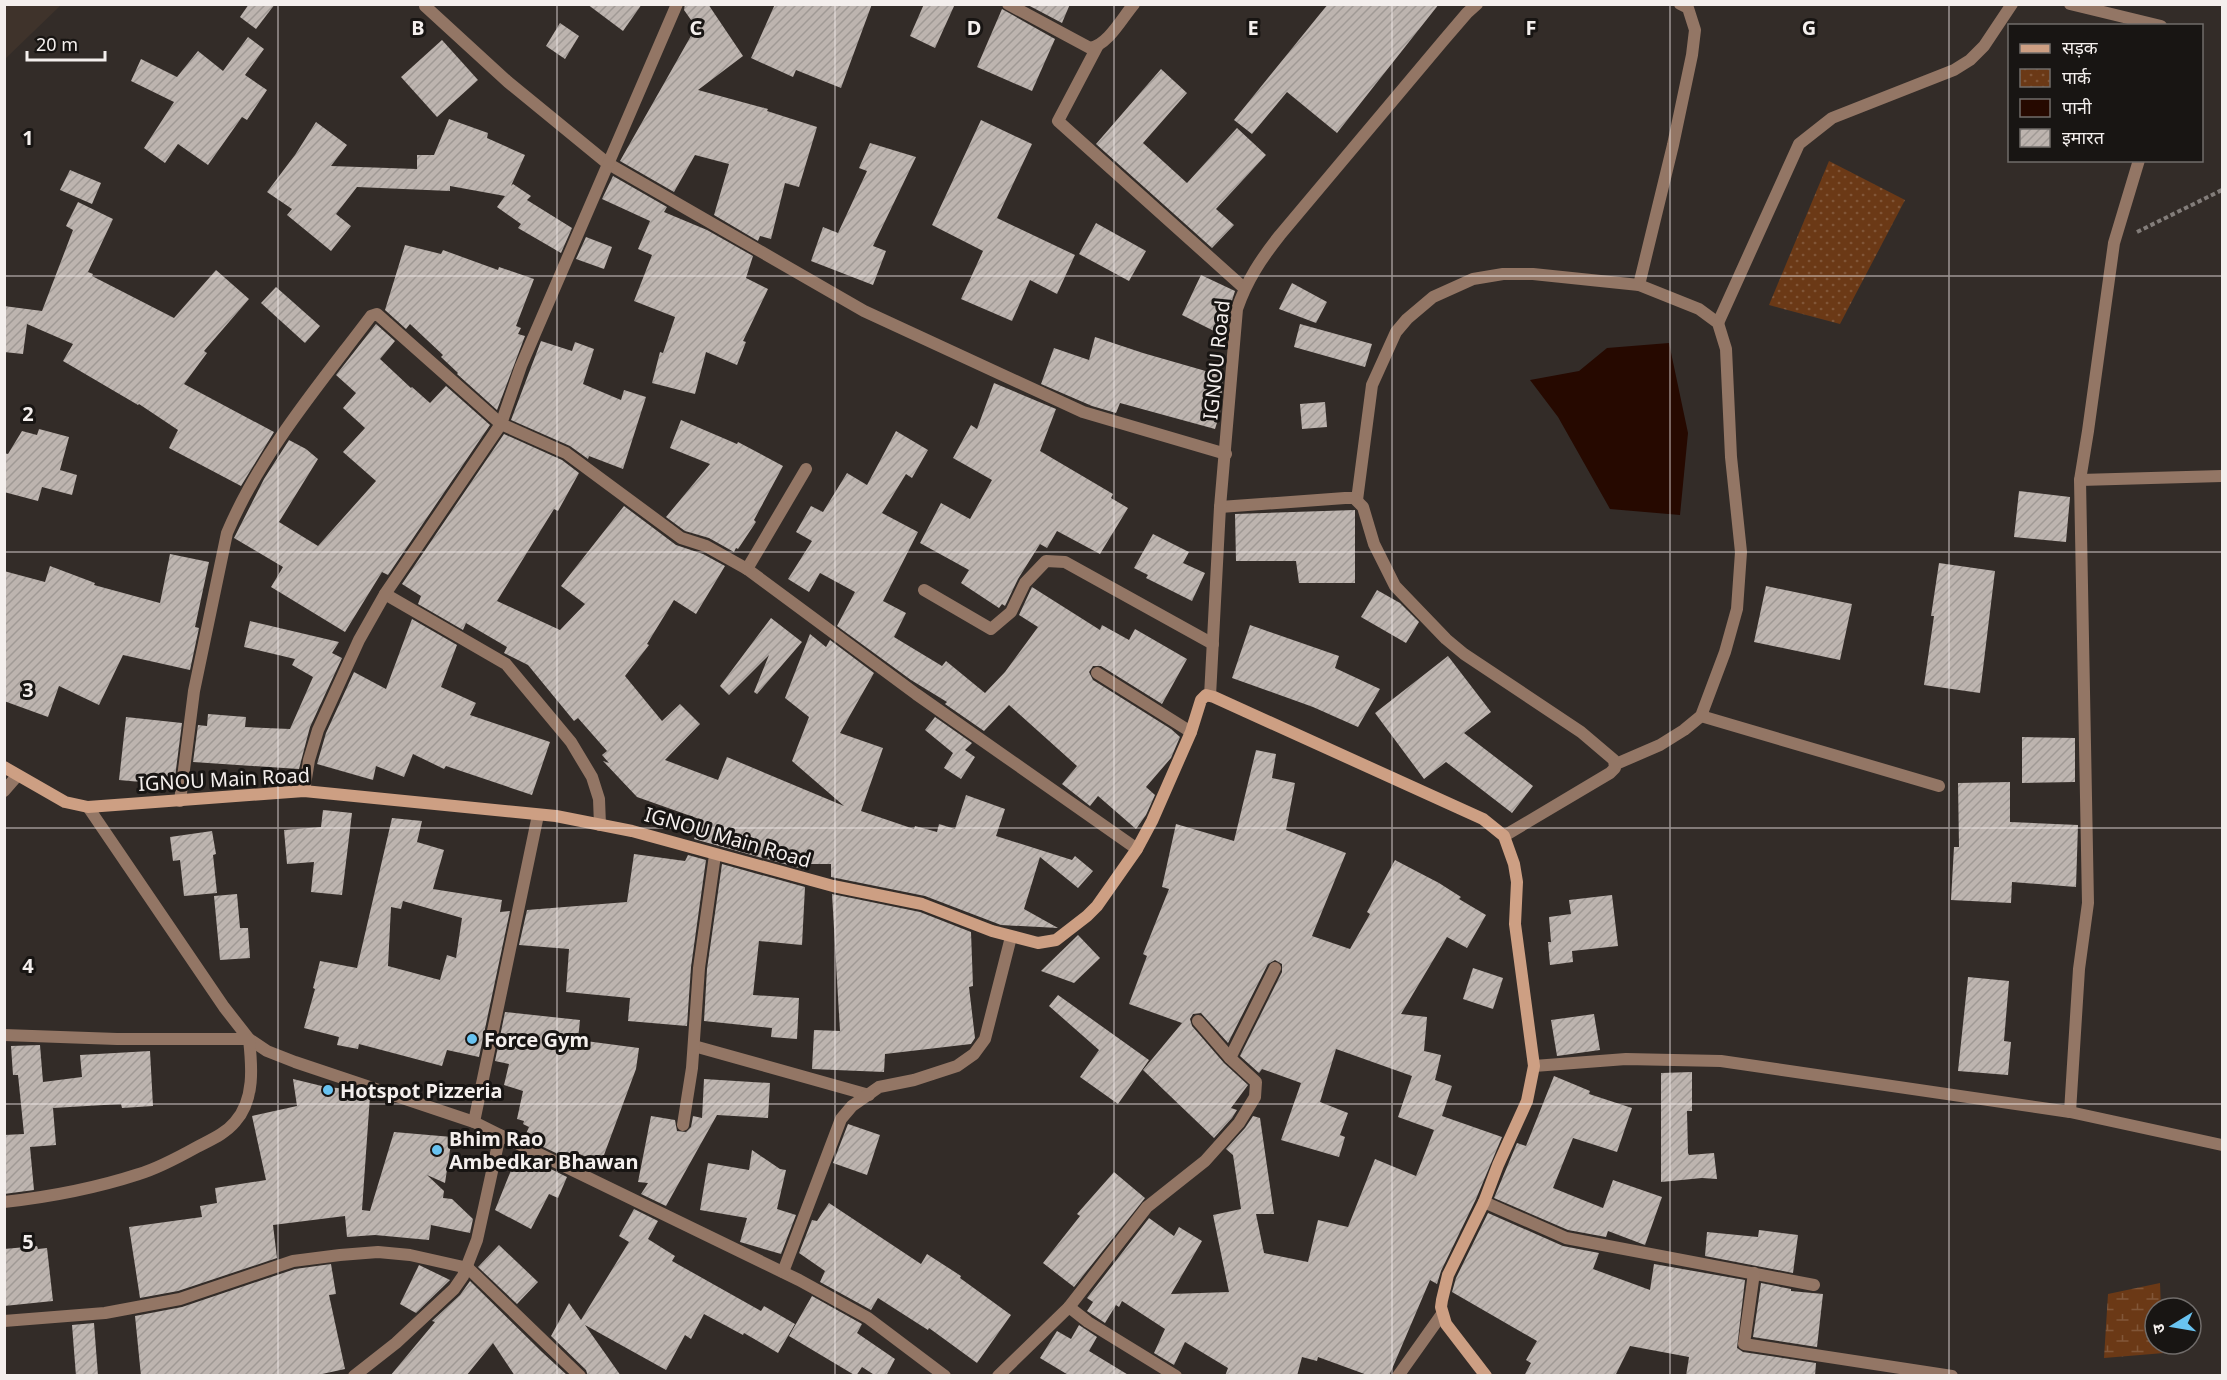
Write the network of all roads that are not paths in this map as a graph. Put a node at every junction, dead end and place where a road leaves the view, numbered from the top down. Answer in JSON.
{"nodes":[{"id":1,"x":677,"y":4,"type":"edge"},
{"id":2,"x":1008,"y":4,"type":"edge"},
{"id":3,"x":1134,"y":4,"type":"edge"},
{"id":4,"x":1477,"y":4,"type":"edge"},
{"id":5,"x":1680,"y":4,"type":"edge"},
{"id":6,"x":2012,"y":4,"type":"edge"},
{"id":7,"x":2070,"y":4,"type":"edge"},
{"id":8,"x":425,"y":6,"type":"dead end"},
{"id":9,"x":2153,"y":24,"type":"edge"},
{"id":10,"x":1097,"y":47,"type":"junction"},
{"id":11,"x":2138,"y":162,"type":"edge"},
{"id":12,"x":607,"y":163,"type":"junction"},
{"id":13,"x":1639,"y":285,"type":"junction"},
{"id":14,"x":1244,"y":288,"type":"junction"},
{"id":15,"x":1718,"y":323,"type":"junction"},
{"id":16,"x":501,"y":424,"type":"junction"},
{"id":17,"x":1226,"y":454,"type":"junction"},
{"id":18,"x":806,"y":469,"type":"dead end"},
{"id":19,"x":2223,"y":476,"type":"edge"},
{"id":20,"x":2080,"y":480,"type":"junction"},
{"id":21,"x":1357,"y":500,"type":"junction"},
{"id":22,"x":1220,"y":507,"type":"junction"},
{"id":23,"x":747,"y":569,"type":"junction"},
{"id":24,"x":924,"y":590,"type":"dead end"},
{"id":25,"x":385,"y":594,"type":"junction"},
{"id":26,"x":1213,"y":644,"type":"junction"},
{"id":27,"x":1097,"y":673,"type":"dead end"},
{"id":28,"x":1210,"y":696,"type":"junction"},
{"id":29,"x":1701,"y":716,"type":"junction"},
{"id":30,"x":1191,"y":732,"type":"junction"},
{"id":31,"x":1616,"y":764,"type":"junction"},
{"id":32,"x":4,"y":767,"type":"edge"},
{"id":33,"x":17,"y":776,"type":"junction"},
{"id":34,"x":1939,"y":786,"type":"dead end"},
{"id":35,"x":4,"y":791,"type":"edge"},
{"id":36,"x":304,"y":791,"type":"junction"},
{"id":37,"x":180,"y":801,"type":"junction"},
{"id":38,"x":88,"y":807,"type":"junction"},
{"id":39,"x":538,"y":815,"type":"junction"},
{"id":40,"x":600,"y":825,"type":"junction"},
{"id":41,"x":1504,"y":836,"type":"junction"},
{"id":42,"x":1137,"y":849,"type":"junction"},
{"id":43,"x":715,"y":855,"type":"junction"},
{"id":44,"x":1011,"y":937,"type":"junction"},
{"id":45,"x":1275,"y":968,"type":"dead end"},
{"id":46,"x":1198,"y":1022,"type":"dead end"},
{"id":47,"x":4,"y":1035,"type":"edge"},
{"id":48,"x":249,"y":1039,"type":"junction"},
{"id":49,"x":694,"y":1046,"type":"junction"},
{"id":50,"x":1230,"y":1058,"type":"junction"},
{"id":51,"x":1534,"y":1066,"type":"junction"},
{"id":52,"x":869,"y":1095,"type":"junction"},
{"id":53,"x":2070,"y":1112,"type":"junction"},
{"id":54,"x":474,"y":1122,"type":"junction"},
{"id":55,"x":683,"y":1125,"type":"dead end"},
{"id":56,"x":500,"y":1135,"type":"junction"},
{"id":57,"x":2223,"y":1145,"type":"edge"},
{"id":58,"x":4,"y":1202,"type":"edge"},
{"id":59,"x":1484,"y":1202,"type":"junction"},
{"id":60,"x":468,"y":1268,"type":"junction"},
{"id":61,"x":783,"y":1272,"type":"junction"},
{"id":62,"x":1754,"y":1273,"type":"junction"},
{"id":63,"x":1814,"y":1285,"type":"dead end"},
{"id":64,"x":1069,"y":1307,"type":"junction"},
{"id":65,"x":1442,"y":1314,"type":"junction"},
{"id":66,"x":4,"y":1321,"type":"edge"},
{"id":67,"x":354,"y":1376,"type":"edge"},
{"id":68,"x":580,"y":1376,"type":"edge"},
{"id":69,"x":945,"y":1376,"type":"edge"},
{"id":70,"x":998,"y":1376,"type":"edge"},
{"id":71,"x":1176,"y":1376,"type":"edge"},
{"id":72,"x":1398,"y":1376,"type":"edge"},
{"id":73,"x":1486,"y":1376,"type":"edge"},
{"id":74,"x":1952,"y":1376,"type":"edge"}],
"edges":[{"from":1,"to":12,"type":"street"},
{"from":2,"to":10,"type":"street"},
{"from":3,"to":10,"type":"street"},
{"from":4,"to":14,"type":"street","name":"IGNOU Road"},
{"from":5,"to":13,"type":"street"},
{"from":6,"to":15,"type":"street"},
{"from":7,"to":9,"type":"street"},
{"from":8,"to":12,"type":"street"},
{"from":10,"to":14,"type":"street"},
{"from":11,"to":20,"type":"street"},
{"from":12,"to":16,"type":"street"},
{"from":12,"to":17,"type":"street"},
{"from":13,"to":15,"type":"street"},
{"from":13,"to":21,"type":"street"},
{"from":14,"to":17,"type":"street","name":"IGNOU Road"},
{"from":15,"to":29,"type":"street"},
{"from":16,"to":23,"type":"street"},
{"from":16,"to":25,"type":"street"},
{"from":16,"to":37,"type":"street"},
{"from":17,"to":22,"type":"street","name":"IGNOU Road"},
{"from":18,"to":23,"type":"street"},
{"from":19,"to":20,"type":"street"},
{"from":20,"to":53,"type":"street"},
{"from":21,"to":22,"type":"street"},
{"from":21,"to":31,"type":"street"},
{"from":22,"to":26,"type":"street","name":"IGNOU Road"},
{"from":23,"to":42,"type":"street"},
{"from":24,"to":26,"type":"street"},
{"from":25,"to":36,"type":"street"},
{"from":25,"to":40,"type":"street"},
{"from":26,"to":28,"type":"street","name":"IGNOU Road"},
{"from":27,"to":30,"type":"street"},
{"from":28,"to":30,"type":"street","name":"IGNOU Main Road"},
{"from":28,"to":41,"type":"street"},
{"from":29,"to":31,"type":"street"},
{"from":29,"to":34,"type":"street"},
{"from":30,"to":42,"type":"street","name":"IGNOU Main Road"},
{"from":31,"to":41,"type":"street"},
{"from":32,"to":33,"type":"street"},
{"from":33,"to":35,"type":"street"},
{"from":33,"to":38,"type":"street"},
{"from":36,"to":37,"type":"street","name":"IGNOU Main Road"},
{"from":36,"to":39,"type":"street","name":"IGNOU Main Road"},
{"from":37,"to":38,"type":"street","name":"IGNOU Main Road"},
{"from":38,"to":48,"type":"street"},
{"from":39,"to":40,"type":"street","name":"IGNOU Main Road"},
{"from":39,"to":54,"type":"street"},
{"from":40,"to":43,"type":"street","name":"IGNOU Main Road"},
{"from":41,"to":51,"type":"street"},
{"from":42,"to":44,"type":"street","name":"IGNOU Main Road"},
{"from":43,"to":44,"type":"street","name":"IGNOU Main Road"},
{"from":43,"to":49,"type":"street"},
{"from":44,"to":52,"type":"street"},
{"from":45,"to":50,"type":"street"},
{"from":46,"to":50,"type":"street"},
{"from":47,"to":48,"type":"street"},
{"from":48,"to":54,"type":"street"},
{"from":48,"to":58,"type":"street"},
{"from":49,"to":52,"type":"street"},
{"from":49,"to":55,"type":"street"},
{"from":50,"to":64,"type":"street"},
{"from":51,"to":53,"type":"street"},
{"from":51,"to":59,"type":"street"},
{"from":52,"to":61,"type":"street"},
{"from":53,"to":57,"type":"street"},
{"from":54,"to":56,"type":"street"},
{"from":56,"to":60,"type":"street"},
{"from":56,"to":61,"type":"street"},
{"from":59,"to":62,"type":"street"},
{"from":59,"to":65,"type":"street"},
{"from":60,"to":66,"type":"street"},
{"from":60,"to":67,"type":"street"},
{"from":60,"to":68,"type":"street"},
{"from":61,"to":69,"type":"street"},
{"from":62,"to":63,"type":"street"},
{"from":62,"to":74,"type":"street"},
{"from":64,"to":70,"type":"street"},
{"from":64,"to":71,"type":"street"},
{"from":65,"to":72,"type":"street"},
{"from":65,"to":73,"type":"street"}]}
